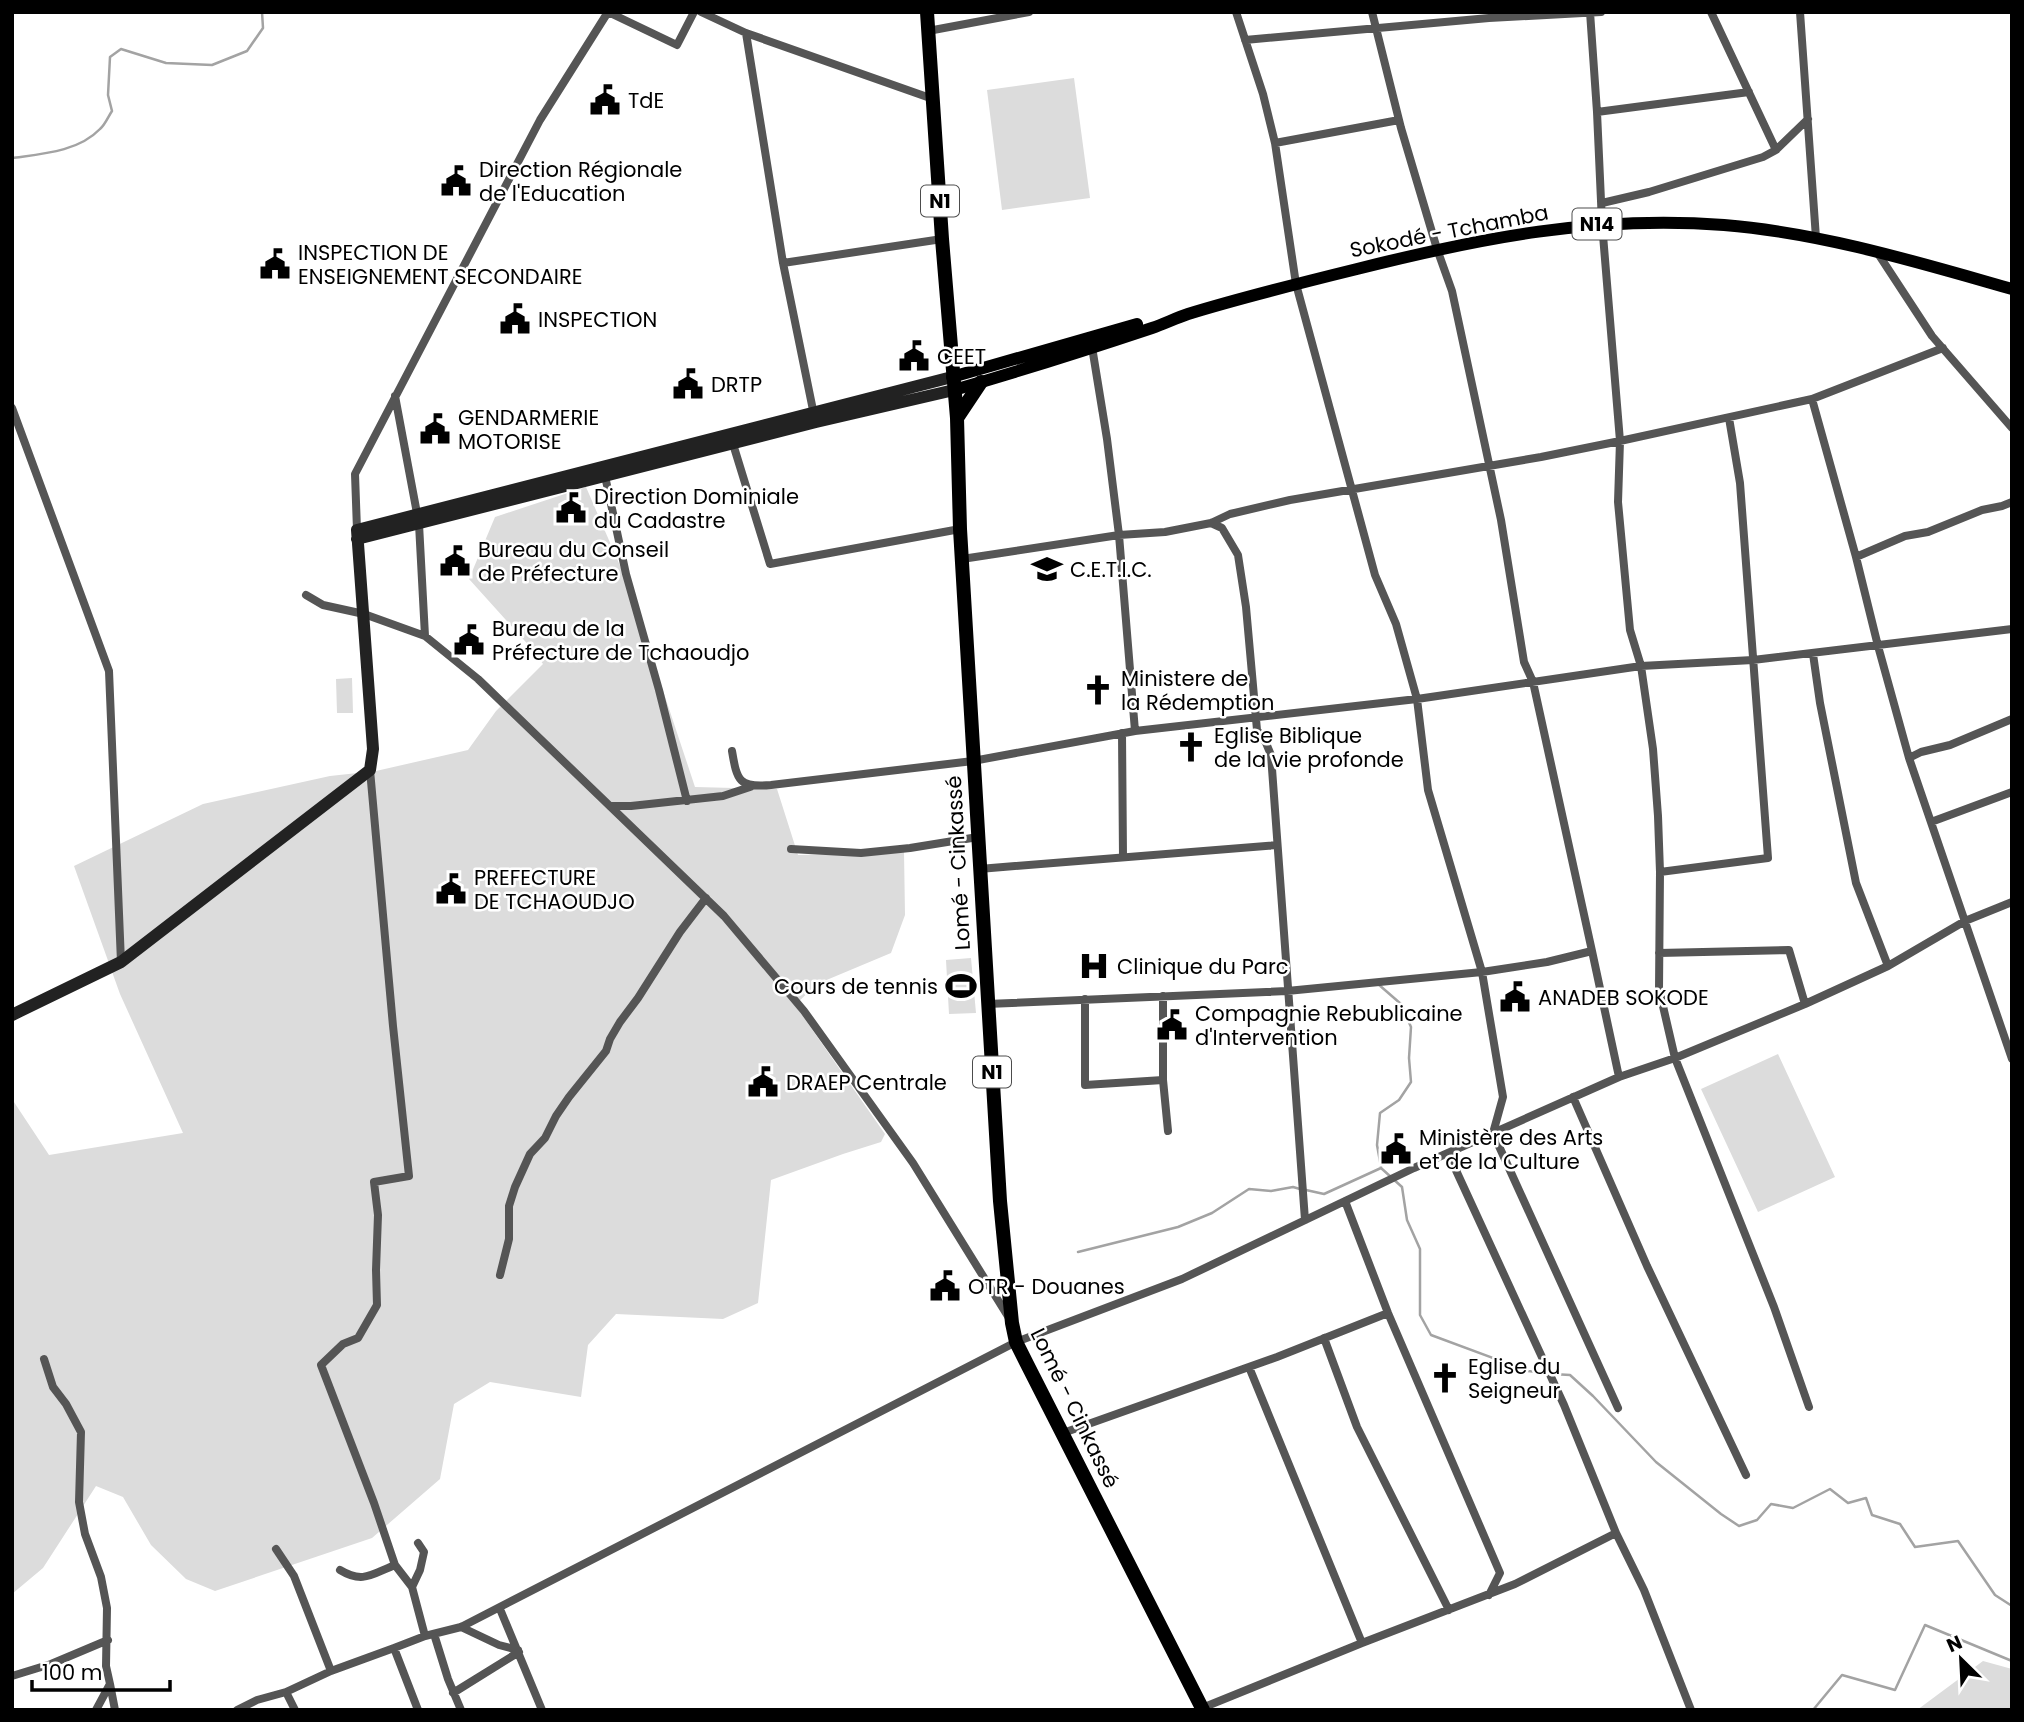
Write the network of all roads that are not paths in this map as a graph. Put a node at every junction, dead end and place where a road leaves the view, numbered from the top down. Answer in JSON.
{"nodes":[{"id":1,"x":608,"y":12,"type":"edge"},
{"id":2,"x":694,"y":12,"type":"edge"},
{"id":3,"x":701,"y":12,"type":"edge"},
{"id":4,"x":927,"y":12,"type":"edge"},
{"id":5,"x":1029,"y":12,"type":"edge"},
{"id":6,"x":1236,"y":12,"type":"edge"},
{"id":7,"x":1372,"y":12,"type":"edge"},
{"id":8,"x":1601,"y":12,"type":"edge"},
{"id":9,"x":1711,"y":12,"type":"edge"},
{"id":10,"x":1800,"y":12,"type":"edge"},
{"id":11,"x":1590,"y":13,"type":"edge"},
{"id":12,"x":1377,"y":29,"type":"junction"},
{"id":13,"x":928,"y":31,"type":"junction"},
{"id":14,"x":746,"y":33,"type":"junction"},
{"id":15,"x":1245,"y":40,"type":"junction"},
{"id":16,"x":1749,"y":92,"type":"junction"},
{"id":17,"x":933,"y":99,"type":"junction"},
{"id":18,"x":1598,"y":112,"type":"junction"},
{"id":19,"x":1808,"y":119,"type":"junction"},
{"id":20,"x":1399,"y":120,"type":"junction"},
{"id":21,"x":1275,"y":143,"type":"junction"},
{"id":22,"x":1776,"y":150,"type":"junction"},
{"id":23,"x":1602,"y":203,"type":"junction"},
{"id":24,"x":1602,"y":223,"type":"junction"},
{"id":25,"x":1816,"y":238,"type":"junction"},
{"id":26,"x":942,"y":239,"type":"junction"},
{"id":27,"x":1437,"y":249,"type":"junction"},
{"id":28,"x":1877,"y":252,"type":"junction"},
{"id":29,"x":783,"y":263,"type":"junction"},
{"id":30,"x":1296,"y":284,"type":"junction"},
{"id":31,"x":2012,"y":289,"type":"edge"},
{"id":32,"x":1185,"y":315,"type":"junction"},
{"id":33,"x":1092,"y":347,"type":"junction"},
{"id":34,"x":1943,"y":348,"type":"junction"},
{"id":35,"x":981,"y":382,"type":"junction"},
{"id":36,"x":953,"y":383,"type":"junction"},
{"id":37,"x":395,"y":396,"type":"junction"},
{"id":38,"x":1812,"y":399,"type":"junction"},
{"id":39,"x":12,"y":408,"type":"edge"},
{"id":40,"x":815,"y":418,"type":"junction"},
{"id":41,"x":957,"y":418,"type":"junction"},
{"id":42,"x":1729,"y":418,"type":"junction"},
{"id":43,"x":2012,"y":428,"type":"edge"},
{"id":44,"x":1620,"y":441,"type":"junction"},
{"id":45,"x":733,"y":444,"type":"junction"},
{"id":46,"x":1489,"y":466,"type":"junction"},
{"id":47,"x":605,"y":476,"type":"junction"},
{"id":48,"x":1351,"y":491,"type":"junction"},
{"id":49,"x":2012,"y":502,"type":"edge"},
{"id":50,"x":418,"y":519,"type":"junction"},
{"id":51,"x":1211,"y":523,"type":"junction"},
{"id":52,"x":960,"y":529,"type":"junction"},
{"id":53,"x":357,"y":535,"type":"junction"},
{"id":54,"x":1119,"y":535,"type":"junction"},
{"id":55,"x":1856,"y":557,"type":"junction"},
{"id":56,"x":962,"y":559,"type":"junction"},
{"id":57,"x":306,"y":595,"type":"dead end"},
{"id":58,"x":364,"y":614,"type":"junction"},
{"id":59,"x":2012,"y":629,"type":"edge"},
{"id":60,"x":425,"y":636,"type":"junction"},
{"id":61,"x":1878,"y":646,"type":"junction"},
{"id":62,"x":1813,"y":654,"type":"junction"},
{"id":63,"x":1753,"y":660,"type":"junction"},
{"id":64,"x":1642,"y":666,"type":"junction"},
{"id":65,"x":1533,"y":682,"type":"junction"},
{"id":66,"x":1418,"y":699,"type":"junction"},
{"id":67,"x":1257,"y":718,"type":"junction"},
{"id":68,"x":2012,"y":719,"type":"edge"},
{"id":69,"x":1135,"y":731,"type":"junction"},
{"id":70,"x":1122,"y":733,"type":"junction"},
{"id":71,"x":732,"y":751,"type":"dead end"},
{"id":72,"x":1909,"y":758,"type":"junction"},
{"id":73,"x":973,"y":761,"type":"junction"},
{"id":74,"x":370,"y":770,"type":"junction"},
{"id":75,"x":750,"y":787,"type":"junction"},
{"id":76,"x":2012,"y":792,"type":"edge"},
{"id":77,"x":687,"y":801,"type":"junction"},
{"id":78,"x":610,"y":806,"type":"junction"},
{"id":79,"x":1931,"y":822,"type":"junction"},
{"id":80,"x":978,"y":837,"type":"junction"},
{"id":81,"x":1277,"y":845,"type":"junction"},
{"id":82,"x":791,"y":849,"type":"dead end"},
{"id":83,"x":1123,"y":857,"type":"junction"},
{"id":84,"x":979,"y":869,"type":"junction"},
{"id":85,"x":1660,"y":872,"type":"junction"},
{"id":86,"x":706,"y":898,"type":"junction"},
{"id":87,"x":2012,"y":902,"type":"edge"},
{"id":88,"x":1965,"y":922,"type":"junction"},
{"id":89,"x":1592,"y":951,"type":"junction"},
{"id":90,"x":1659,"y":953,"type":"junction"},
{"id":91,"x":121,"y":962,"type":"junction"},
{"id":92,"x":1888,"y":966,"type":"junction"},
{"id":93,"x":1482,"y":972,"type":"junction"},
{"id":94,"x":1287,"y":991,"type":"junction"},
{"id":95,"x":1163,"y":996,"type":"junction"},
{"id":96,"x":1085,"y":999,"type":"junction"},
{"id":97,"x":987,"y":1003,"type":"junction"},
{"id":98,"x":1805,"y":1004,"type":"junction"},
{"id":99,"x":12,"y":1015,"type":"edge"},
{"id":100,"x":1675,"y":1059,"type":"junction"},
{"id":101,"x":2012,"y":1059,"type":"edge"},
{"id":102,"x":1619,"y":1077,"type":"junction"},
{"id":103,"x":1163,"y":1080,"type":"junction"},
{"id":104,"x":1573,"y":1097,"type":"junction"},
{"id":105,"x":1168,"y":1131,"type":"dead end"},
{"id":106,"x":1493,"y":1133,"type":"junction"},
{"id":107,"x":1448,"y":1153,"type":"junction"},
{"id":108,"x":1345,"y":1201,"type":"junction"},
{"id":109,"x":1305,"y":1220,"type":"junction"},
{"id":110,"x":500,"y":1275,"type":"dead end"},
{"id":111,"x":1388,"y":1313,"type":"junction"},
{"id":112,"x":1012,"y":1323,"type":"junction"},
{"id":113,"x":1324,"y":1338,"type":"junction"},
{"id":114,"x":1016,"y":1342,"type":"junction"},
{"id":115,"x":44,"y":1359,"type":"dead end"},
{"id":116,"x":1249,"y":1367,"type":"junction"},
{"id":117,"x":1618,"y":1408,"type":"dead end"},
{"id":118,"x":1809,"y":1408,"type":"dead end"},
{"id":119,"x":1063,"y":1433,"type":"junction"},
{"id":120,"x":1746,"y":1475,"type":"dead end"},
{"id":121,"x":1616,"y":1533,"type":"junction"},
{"id":122,"x":418,"y":1543,"type":"dead end"},
{"id":123,"x":276,"y":1549,"type":"dead end"},
{"id":124,"x":395,"y":1565,"type":"junction"},
{"id":125,"x":340,"y":1570,"type":"dead end"},
{"id":126,"x":1500,"y":1573,"type":"junction"},
{"id":127,"x":1515,"y":1584,"type":"junction"},
{"id":128,"x":412,"y":1587,"type":"junction"},
{"id":129,"x":1489,"y":1595,"type":"junction"},
{"id":130,"x":499,"y":1609,"type":"junction"},
{"id":131,"x":1450,"y":1610,"type":"junction"},
{"id":132,"x":461,"y":1627,"type":"junction"},
{"id":133,"x":430,"y":1635,"type":"junction"},
{"id":134,"x":108,"y":1640,"type":"junction"},
{"id":135,"x":1362,"y":1643,"type":"junction"},
{"id":136,"x":394,"y":1648,"type":"junction"},
{"id":137,"x":518,"y":1651,"type":"junction"},
{"id":138,"x":331,"y":1671,"type":"junction"},
{"id":139,"x":12,"y":1676,"type":"edge"},
{"id":140,"x":110,"y":1684,"type":"junction"},
{"id":141,"x":286,"y":1692,"type":"junction"},
{"id":142,"x":453,"y":1693,"type":"junction"},
{"id":143,"x":1202,"y":1709,"type":"edge"},
{"id":144,"x":96,"y":1710,"type":"edge"},
{"id":145,"x":115,"y":1710,"type":"edge"},
{"id":146,"x":237,"y":1710,"type":"edge"},
{"id":147,"x":295,"y":1710,"type":"edge"},
{"id":148,"x":418,"y":1710,"type":"edge"},
{"id":149,"x":461,"y":1710,"type":"edge"},
{"id":150,"x":542,"y":1710,"type":"edge"},
{"id":151,"x":1692,"y":1710,"type":"edge"}],
"edges":[{"from":1,"to":2,"type":"street"},
{"from":1,"to":37,"type":"street"},
{"from":3,"to":14,"type":"street"},
{"from":4,"to":13,"type":"highway","name":"Lomé - Cinkassé","number":"N1"},
{"from":5,"to":13,"type":"street"},
{"from":6,"to":15,"type":"street"},
{"from":7,"to":12,"type":"street"},
{"from":8,"to":11,"type":"street"},
{"from":9,"to":16,"type":"street"},
{"from":10,"to":19,"type":"street"},
{"from":11,"to":12,"type":"street"},
{"from":11,"to":18,"type":"street"},
{"from":12,"to":15,"type":"street"},
{"from":12,"to":20,"type":"street"},
{"from":13,"to":17,"type":"highway","name":"Lomé - Cinkassé","number":"N1"},
{"from":14,"to":17,"type":"street"},
{"from":14,"to":29,"type":"street"},
{"from":15,"to":21,"type":"street"},
{"from":16,"to":18,"type":"street"},
{"from":16,"to":22,"type":"street"},
{"from":17,"to":26,"type":"highway","name":"Lomé - Cinkassé","number":"N1"},
{"from":18,"to":23,"type":"street"},
{"from":19,"to":22,"type":"street"},
{"from":19,"to":25,"type":"street"},
{"from":20,"to":21,"type":"street"},
{"from":20,"to":27,"type":"street"},
{"from":21,"to":30,"type":"street"},
{"from":22,"to":23,"type":"street"},
{"from":23,"to":24,"type":"street"},
{"from":24,"to":25,"type":"main road","name":"Sokodé - Tchamba","number":"N14"},
{"from":24,"to":27,"type":"main road","name":"Sokodé - Tchamba","number":"N14"},
{"from":24,"to":44,"type":"street"},
{"from":25,"to":28,"type":"main road","name":"Sokodé - Tchamba","number":"N14"},
{"from":26,"to":29,"type":"street"},
{"from":26,"to":36,"type":"highway","name":"Lomé - Cinkassé","number":"N1"},
{"from":27,"to":30,"type":"main road","name":"Sokodé - Tchamba","number":"N14"},
{"from":27,"to":46,"type":"street"},
{"from":28,"to":31,"type":"main road","name":"Sokodé - Tchamba","number":"N14"},
{"from":28,"to":34,"type":"street"},
{"from":29,"to":40,"type":"street"},
{"from":30,"to":32,"type":"main road","name":"Sokodé - Tchamba","number":"N14"},
{"from":30,"to":48,"type":"street"},
{"from":32,"to":33,"type":"main road","name":"Sokodé - Tchamba","number":"N14"},
{"from":32,"to":36,"type":"main road","name":"Sokodé - Tchamba","number":"N14"},
{"from":33,"to":35,"type":"main road","name":"Sokodé - Tchamba","number":"N14"},
{"from":33,"to":54,"type":"street"},
{"from":34,"to":38,"type":"street"},
{"from":34,"to":43,"type":"street"},
{"from":35,"to":36,"type":"main road","name":"Sokodé - Tchamba","number":"N14"},
{"from":35,"to":41,"type":"highway"},
{"from":36,"to":40,"type":"main road"},
{"from":36,"to":41,"type":"highway","name":"Lomé - Cinkassé","number":"N1"},
{"from":37,"to":50,"type":"street"},
{"from":37,"to":53,"type":"street"},
{"from":38,"to":42,"type":"street"},
{"from":38,"to":55,"type":"street"},
{"from":39,"to":91,"type":"street"},
{"from":40,"to":45,"type":"main road"},
{"from":40,"to":50,"type":"main road"},
{"from":41,"to":52,"type":"highway","name":"Lomé - Cinkassé","number":"N1"},
{"from":42,"to":44,"type":"street"},
{"from":42,"to":63,"type":"street"},
{"from":44,"to":46,"type":"street"},
{"from":44,"to":64,"type":"street"},
{"from":45,"to":47,"type":"main road"},
{"from":45,"to":52,"type":"street"},
{"from":46,"to":48,"type":"street"},
{"from":46,"to":65,"type":"street"},
{"from":47,"to":50,"type":"main road"},
{"from":47,"to":77,"type":"street"},
{"from":48,"to":51,"type":"street"},
{"from":48,"to":66,"type":"street"},
{"from":49,"to":55,"type":"street"},
{"from":50,"to":53,"type":"main road"},
{"from":50,"to":60,"type":"street"},
{"from":51,"to":54,"type":"street"},
{"from":51,"to":67,"type":"street"},
{"from":52,"to":56,"type":"highway","name":"Lomé - Cinkassé","number":"N1"},
{"from":53,"to":58,"type":"main road"},
{"from":54,"to":56,"type":"street"},
{"from":54,"to":69,"type":"street"},
{"from":55,"to":61,"type":"street"},
{"from":56,"to":73,"type":"highway","name":"Lomé - Cinkassé","number":"N1"},
{"from":57,"to":58,"type":"street"},
{"from":58,"to":60,"type":"street"},
{"from":58,"to":74,"type":"main road"},
{"from":59,"to":61,"type":"street"},
{"from":60,"to":78,"type":"street"},
{"from":61,"to":62,"type":"street"},
{"from":61,"to":72,"type":"street"},
{"from":62,"to":63,"type":"street"},
{"from":62,"to":92,"type":"street"},
{"from":63,"to":64,"type":"street"},
{"from":63,"to":85,"type":"street"},
{"from":64,"to":65,"type":"street"},
{"from":64,"to":85,"type":"street"},
{"from":65,"to":66,"type":"street"},
{"from":65,"to":89,"type":"street"},
{"from":66,"to":67,"type":"street"},
{"from":66,"to":93,"type":"street"},
{"from":67,"to":69,"type":"street"},
{"from":67,"to":81,"type":"street"},
{"from":68,"to":72,"type":"street"},
{"from":69,"to":70,"type":"street"},
{"from":70,"to":73,"type":"street"},
{"from":70,"to":83,"type":"street"},
{"from":71,"to":75,"type":"street"},
{"from":72,"to":79,"type":"street"},
{"from":73,"to":75,"type":"street"},
{"from":73,"to":80,"type":"highway","name":"Lomé - Cinkassé","number":"N1"},
{"from":74,"to":91,"type":"main road"},
{"from":74,"to":124,"type":"street"},
{"from":75,"to":77,"type":"street"},
{"from":76,"to":79,"type":"street"},
{"from":77,"to":78,"type":"street"},
{"from":78,"to":86,"type":"street"},
{"from":79,"to":88,"type":"street"},
{"from":80,"to":82,"type":"street"},
{"from":80,"to":84,"type":"highway","name":"Lomé - Cinkassé","number":"N1"},
{"from":81,"to":83,"type":"street"},
{"from":81,"to":94,"type":"street"},
{"from":83,"to":84,"type":"street"},
{"from":84,"to":97,"type":"highway","name":"Lomé - Cinkassé","number":"N1"},
{"from":85,"to":90,"type":"street"},
{"from":86,"to":110,"type":"street"},
{"from":86,"to":112,"type":"street"},
{"from":87,"to":88,"type":"street"},
{"from":88,"to":92,"type":"street"},
{"from":88,"to":101,"type":"street"},
{"from":89,"to":93,"type":"street"},
{"from":89,"to":102,"type":"street"},
{"from":90,"to":98,"type":"street"},
{"from":90,"to":100,"type":"street"},
{"from":91,"to":99,"type":"main road"},
{"from":92,"to":98,"type":"street"},
{"from":93,"to":94,"type":"street"},
{"from":93,"to":106,"type":"street"},
{"from":94,"to":95,"type":"street"},
{"from":94,"to":109,"type":"street"},
{"from":95,"to":96,"type":"street"},
{"from":95,"to":103,"type":"street"},
{"from":96,"to":97,"type":"street"},
{"from":96,"to":103,"type":"street"},
{"from":97,"to":112,"type":"highway","name":"Lomé - Cinkassé","number":"N1"},
{"from":98,"to":100,"type":"street"},
{"from":100,"to":102,"type":"street"},
{"from":100,"to":118,"type":"street"},
{"from":102,"to":104,"type":"street"},
{"from":103,"to":105,"type":"street"},
{"from":104,"to":106,"type":"street"},
{"from":104,"to":120,"type":"street"},
{"from":106,"to":107,"type":"street"},
{"from":106,"to":117,"type":"street"},
{"from":107,"to":108,"type":"street"},
{"from":107,"to":121,"type":"street"},
{"from":108,"to":109,"type":"street"},
{"from":108,"to":111,"type":"street"},
{"from":109,"to":114,"type":"street"},
{"from":111,"to":113,"type":"street"},
{"from":111,"to":126,"type":"street"},
{"from":112,"to":114,"type":"highway","name":"Lomé - Cinkassé","number":"N1"},
{"from":113,"to":116,"type":"street"},
{"from":113,"to":131,"type":"street"},
{"from":114,"to":119,"type":"highway","name":"Lomé - Cinkassé","number":"N1"},
{"from":114,"to":130,"type":"street"},
{"from":115,"to":134,"type":"street"},
{"from":116,"to":119,"type":"street"},
{"from":116,"to":135,"type":"street"},
{"from":119,"to":143,"type":"highway","name":"Lomé - Cinkassé","number":"N1"},
{"from":121,"to":127,"type":"street"},
{"from":121,"to":151,"type":"street"},
{"from":122,"to":128,"type":"street"},
{"from":123,"to":138,"type":"street"},
{"from":124,"to":125,"type":"street"},
{"from":124,"to":128,"type":"street"},
{"from":126,"to":127,"type":"street"},
{"from":126,"to":129,"type":"street"},
{"from":127,"to":129,"type":"street"},
{"from":128,"to":133,"type":"street"},
{"from":129,"to":131,"type":"street"},
{"from":130,"to":132,"type":"street"},
{"from":130,"to":137,"type":"street"},
{"from":131,"to":135,"type":"street"},
{"from":132,"to":133,"type":"street"},
{"from":132,"to":137,"type":"street"},
{"from":133,"to":136,"type":"street"},
{"from":133,"to":142,"type":"street"},
{"from":134,"to":139,"type":"street"},
{"from":134,"to":140,"type":"street"},
{"from":135,"to":143,"type":"street"},
{"from":136,"to":138,"type":"street"},
{"from":136,"to":148,"type":"street"},
{"from":137,"to":142,"type":"street"},
{"from":137,"to":150,"type":"street"},
{"from":138,"to":141,"type":"street"},
{"from":140,"to":144,"type":"street"},
{"from":140,"to":145,"type":"street"},
{"from":141,"to":146,"type":"street"},
{"from":141,"to":147,"type":"street"},
{"from":142,"to":149,"type":"street"}]}
